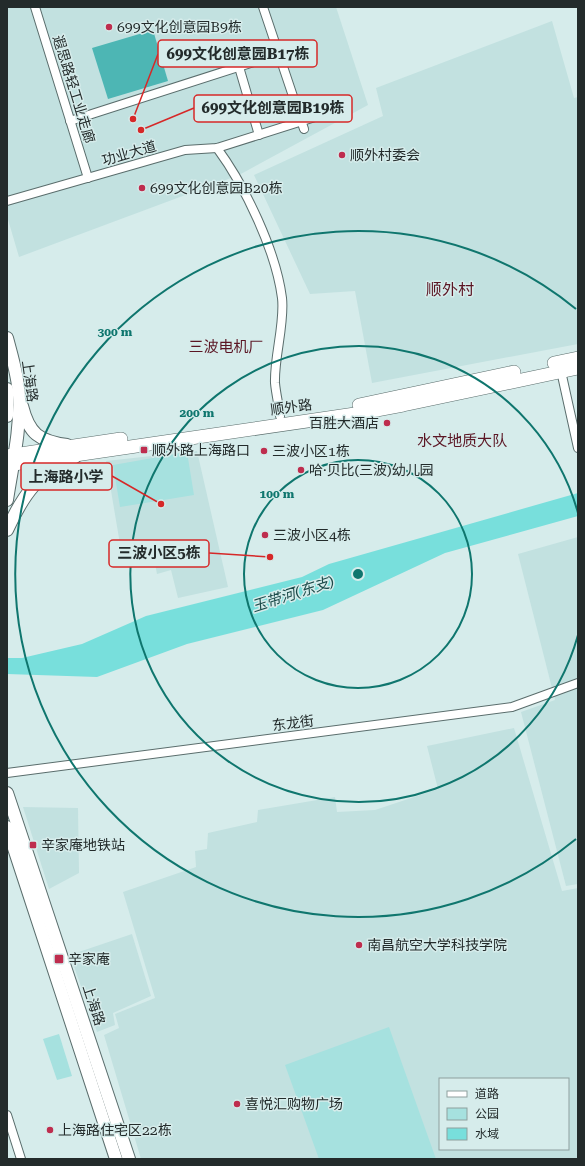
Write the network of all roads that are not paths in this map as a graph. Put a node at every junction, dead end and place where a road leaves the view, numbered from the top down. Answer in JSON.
{"nodes":[{"id":1,"x":35,"y":7,"type":"edge"},
{"id":2,"x":263,"y":7,"type":"edge"},
{"id":3,"x":279,"y":54,"type":"junction"},
{"id":4,"x":238,"y":67,"type":"junction"},
{"id":5,"x":315,"y":117,"type":"dead end"},
{"id":6,"x":70,"y":121,"type":"junction"},
{"id":7,"x":302,"y":125,"type":"junction"},
{"id":8,"x":259,"y":135,"type":"junction"},
{"id":9,"x":217,"y":148,"type":"junction"},
{"id":10,"x":88,"y":178,"type":"junction"},
{"id":11,"x":7,"y":200,"type":"edge"},
{"id":12,"x":7,"y":338,"type":"edge"},
{"id":13,"x":578,"y":358,"type":"edge"},
{"id":14,"x":578,"y":368,"type":"edge"},
{"id":15,"x":561,"y":371,"type":"junction"},
{"id":16,"x":7,"y":389,"type":"edge"},
{"id":17,"x":19,"y":395,"type":"junction"},
{"id":18,"x":7,"y":416,"type":"edge"},
{"id":19,"x":280,"y":416,"type":"junction"},
{"id":20,"x":70,"y":446,"type":"junction"},
{"id":21,"x":578,"y":448,"type":"edge"},
{"id":22,"x":85,"y":453,"type":"junction"},
{"id":23,"x":10,"y":460,"type":"edge"},
{"id":24,"x":7,"y":500,"type":"edge"},
{"id":25,"x":7,"y":530,"type":"edge"},
{"id":26,"x":578,"y":683,"type":"edge"},
{"id":27,"x":7,"y":773,"type":"edge"},
{"id":28,"x":7,"y":793,"type":"edge"},
{"id":29,"x":7,"y":827,"type":"edge"},
{"id":30,"x":7,"y":1115,"type":"edge"},
{"id":31,"x":21,"y":1159,"type":"edge"},
{"id":32,"x":116,"y":1159,"type":"edge"},
{"id":33,"x":129,"y":1159,"type":"edge"}],
"edges":[{"from":1,"to":6,"type":"street","name":"遐思路轻工业走廊"},
{"from":2,"to":3,"type":"street"},
{"from":3,"to":4,"type":"street"},
{"from":3,"to":7,"type":"street"},
{"from":4,"to":6,"type":"street"},
{"from":4,"to":8,"type":"street"},
{"from":5,"to":7,"type":"street","name":"功业大道"},
{"from":6,"to":10,"type":"street","name":"遐思路轻工业走廊"},
{"from":7,"to":8,"type":"street","name":"功业大道"},
{"from":8,"to":9,"type":"street","name":"功业大道"},
{"from":9,"to":10,"type":"street","name":"功业大道"},
{"from":9,"to":19,"type":"street"},
{"from":10,"to":11,"type":"street","name":"功业大道"},
{"from":12,"to":17,"type":"main road","name":"上海路"},
{"from":13,"to":19,"type":"main road","name":"顺外路"},
{"from":14,"to":15,"type":"main road","name":"顺外路"},
{"from":15,"to":21,"type":"street"},
{"from":15,"to":22,"type":"main road","name":"顺外路"},
{"from":16,"to":18,"type":"main road","name":"上海路"},
{"from":17,"to":20,"type":"main road"},
{"from":17,"to":23,"type":"main road","name":"上海路"},
{"from":19,"to":20,"type":"main road","name":"顺外路"},
{"from":20,"to":23,"type":"main road","name":"顺外路"},
{"from":22,"to":23,"type":"main road","name":"顺外路"},
{"from":22,"to":25,"type":"main road"},
{"from":23,"to":24,"type":"main road","name":"上海路"},
{"from":26,"to":27,"type":"street","name":"东龙街"},
{"from":28,"to":33,"type":"main road","name":"上海路"},
{"from":29,"to":32,"type":"main road","name":"上海路"},
{"from":30,"to":31,"type":"street"}]}
